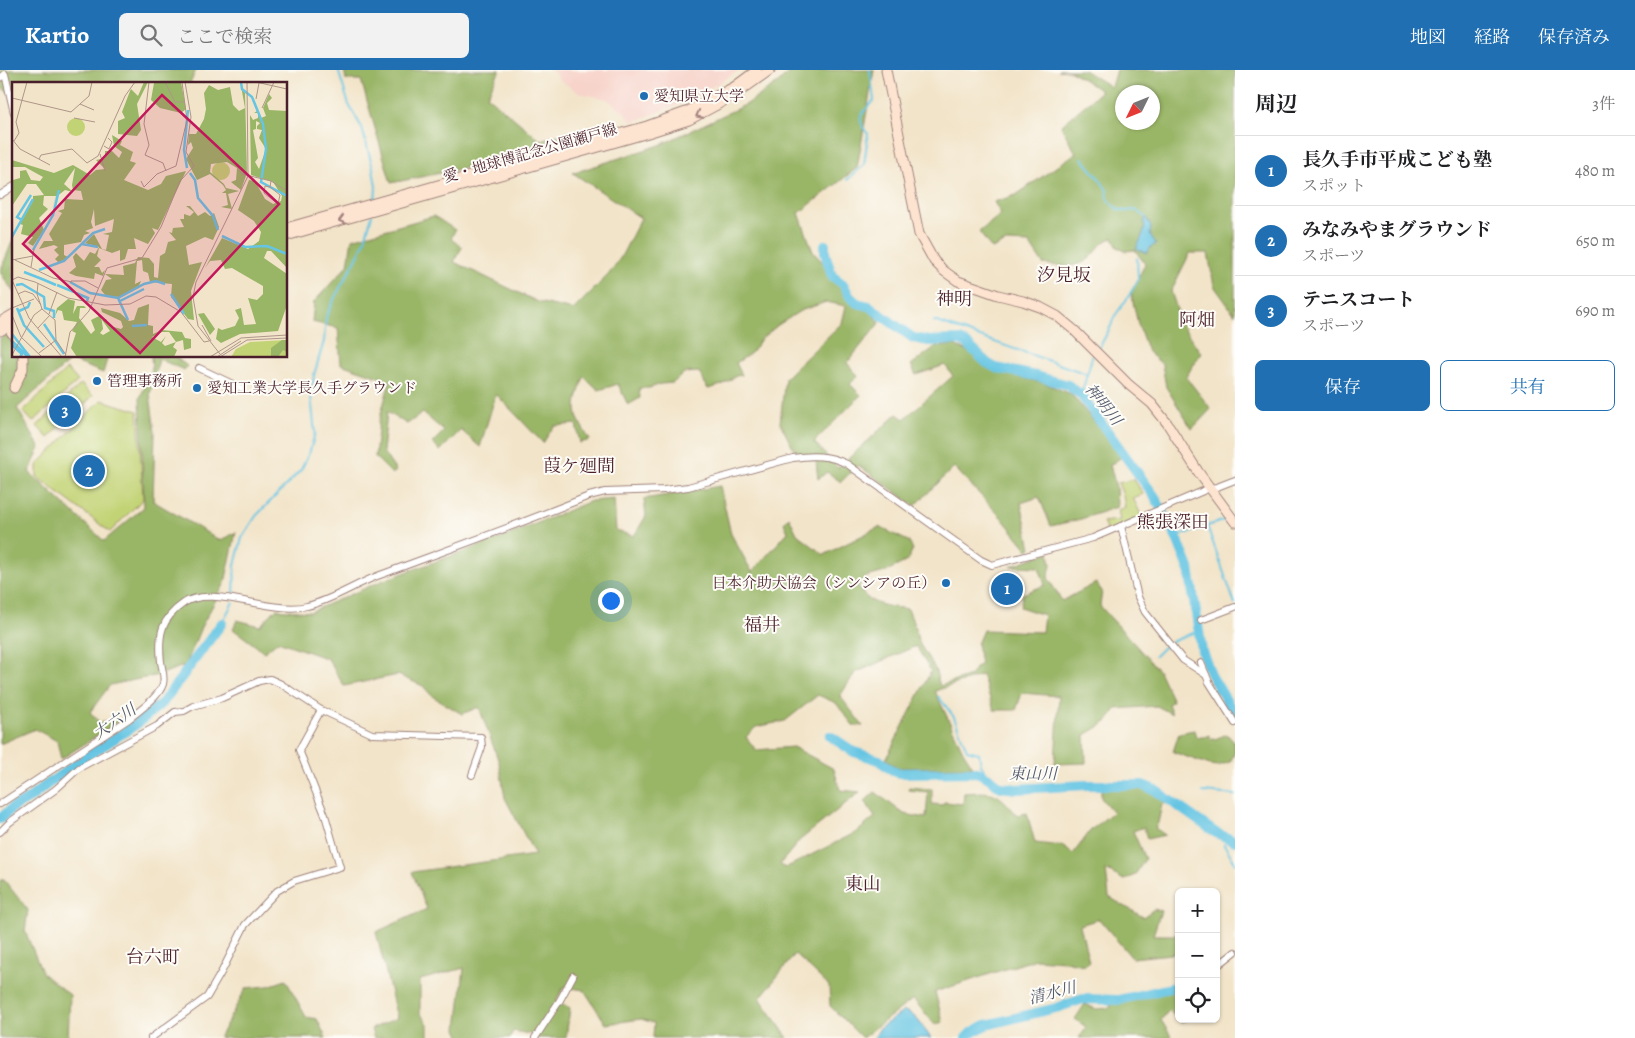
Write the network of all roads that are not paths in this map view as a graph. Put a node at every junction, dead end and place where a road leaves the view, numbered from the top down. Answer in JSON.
{"nodes":[{"id":1,"x":757,"y":70,"type":"edge"},
{"id":2,"x":770,"y":70,"type":"edge"},
{"id":3,"x":886,"y":70,"type":"edge"},
{"id":4,"x":0,"y":78,"type":"edge"},
{"id":5,"x":12,"y":104,"type":"edge"},
{"id":6,"x":12,"y":187,"type":"edge"},
{"id":7,"x":0,"y":195,"type":"edge"},
{"id":8,"x":384,"y":204,"type":"junction"},
{"id":9,"x":288,"y":228,"type":"edge"},
{"id":10,"x":298,"y":229,"type":"junction"},
{"id":11,"x":288,"y":235,"type":"edge"},
{"id":12,"x":4,"y":323,"type":"edge"},
{"id":13,"x":12,"y":333,"type":"edge"},
{"id":14,"x":23,"y":358,"type":"edge"},
{"id":15,"x":200,"y":368,"type":"dead end"},
{"id":16,"x":14,"y":388,"type":"dead end"},
{"id":17,"x":241,"y":388,"type":"dead end"},
{"id":18,"x":1235,"y":480,"type":"edge"},
{"id":19,"x":1210,"y":488,"type":"junction"},
{"id":20,"x":1235,"y":522,"type":"edge"},
{"id":21,"x":1122,"y":526,"type":"junction"},
{"id":22,"x":1235,"y":607,"type":"edge"},
{"id":23,"x":1201,"y":620,"type":"dead end"},
{"id":24,"x":1201,"y":663,"type":"dead end"},
{"id":25,"x":1206,"y":675,"type":"junction"},
{"id":26,"x":321,"y":710,"type":"junction"},
{"id":27,"x":1235,"y":723,"type":"edge"},
{"id":28,"x":472,"y":776,"type":"dead end"},
{"id":29,"x":0,"y":804,"type":"edge"},
{"id":30,"x":0,"y":832,"type":"edge"},
{"id":31,"x":1235,"y":952,"type":"edge"},
{"id":32,"x":1220,"y":964,"type":"edge"},
{"id":33,"x":573,"y":976,"type":"dead end"},
{"id":34,"x":151,"y":1038,"type":"edge"},
{"id":35,"x":535,"y":1038,"type":"edge"}],
"edges":[{"from":1,"to":8,"type":"main road","name":"愛・地球博記念公園瀬戸線"},
{"from":2,"to":8,"type":"main road","name":"愛・地球博記念公園瀬戸線","one_way":true},
{"from":3,"to":19,"type":"main road"},
{"from":4,"to":5,"type":"street"},
{"from":6,"to":7,"type":"street"},
{"from":8,"to":10,"type":"main road","name":"愛・地球博記念公園瀬戸線"},
{"from":9,"to":10,"type":"main road","name":"愛・地球博記念公園瀬戸線"},
{"from":10,"to":11,"type":"main road","name":"愛・地球博記念公園瀬戸線"},
{"from":12,"to":13,"type":"main road"},
{"from":14,"to":16,"type":"main road"},
{"from":15,"to":17,"type":"street"},
{"from":18,"to":19,"type":"street"},
{"from":19,"to":20,"type":"main road"},
{"from":19,"to":21,"type":"street"},
{"from":21,"to":25,"type":"street"},
{"from":21,"to":29,"type":"street"},
{"from":22,"to":23,"type":"street"},
{"from":24,"to":25,"type":"street"},
{"from":25,"to":27,"type":"street"},
{"from":26,"to":28,"type":"street"},
{"from":26,"to":30,"type":"street"},
{"from":26,"to":34,"type":"street"},
{"from":31,"to":32,"type":"street"},
{"from":33,"to":35,"type":"street"}]}
